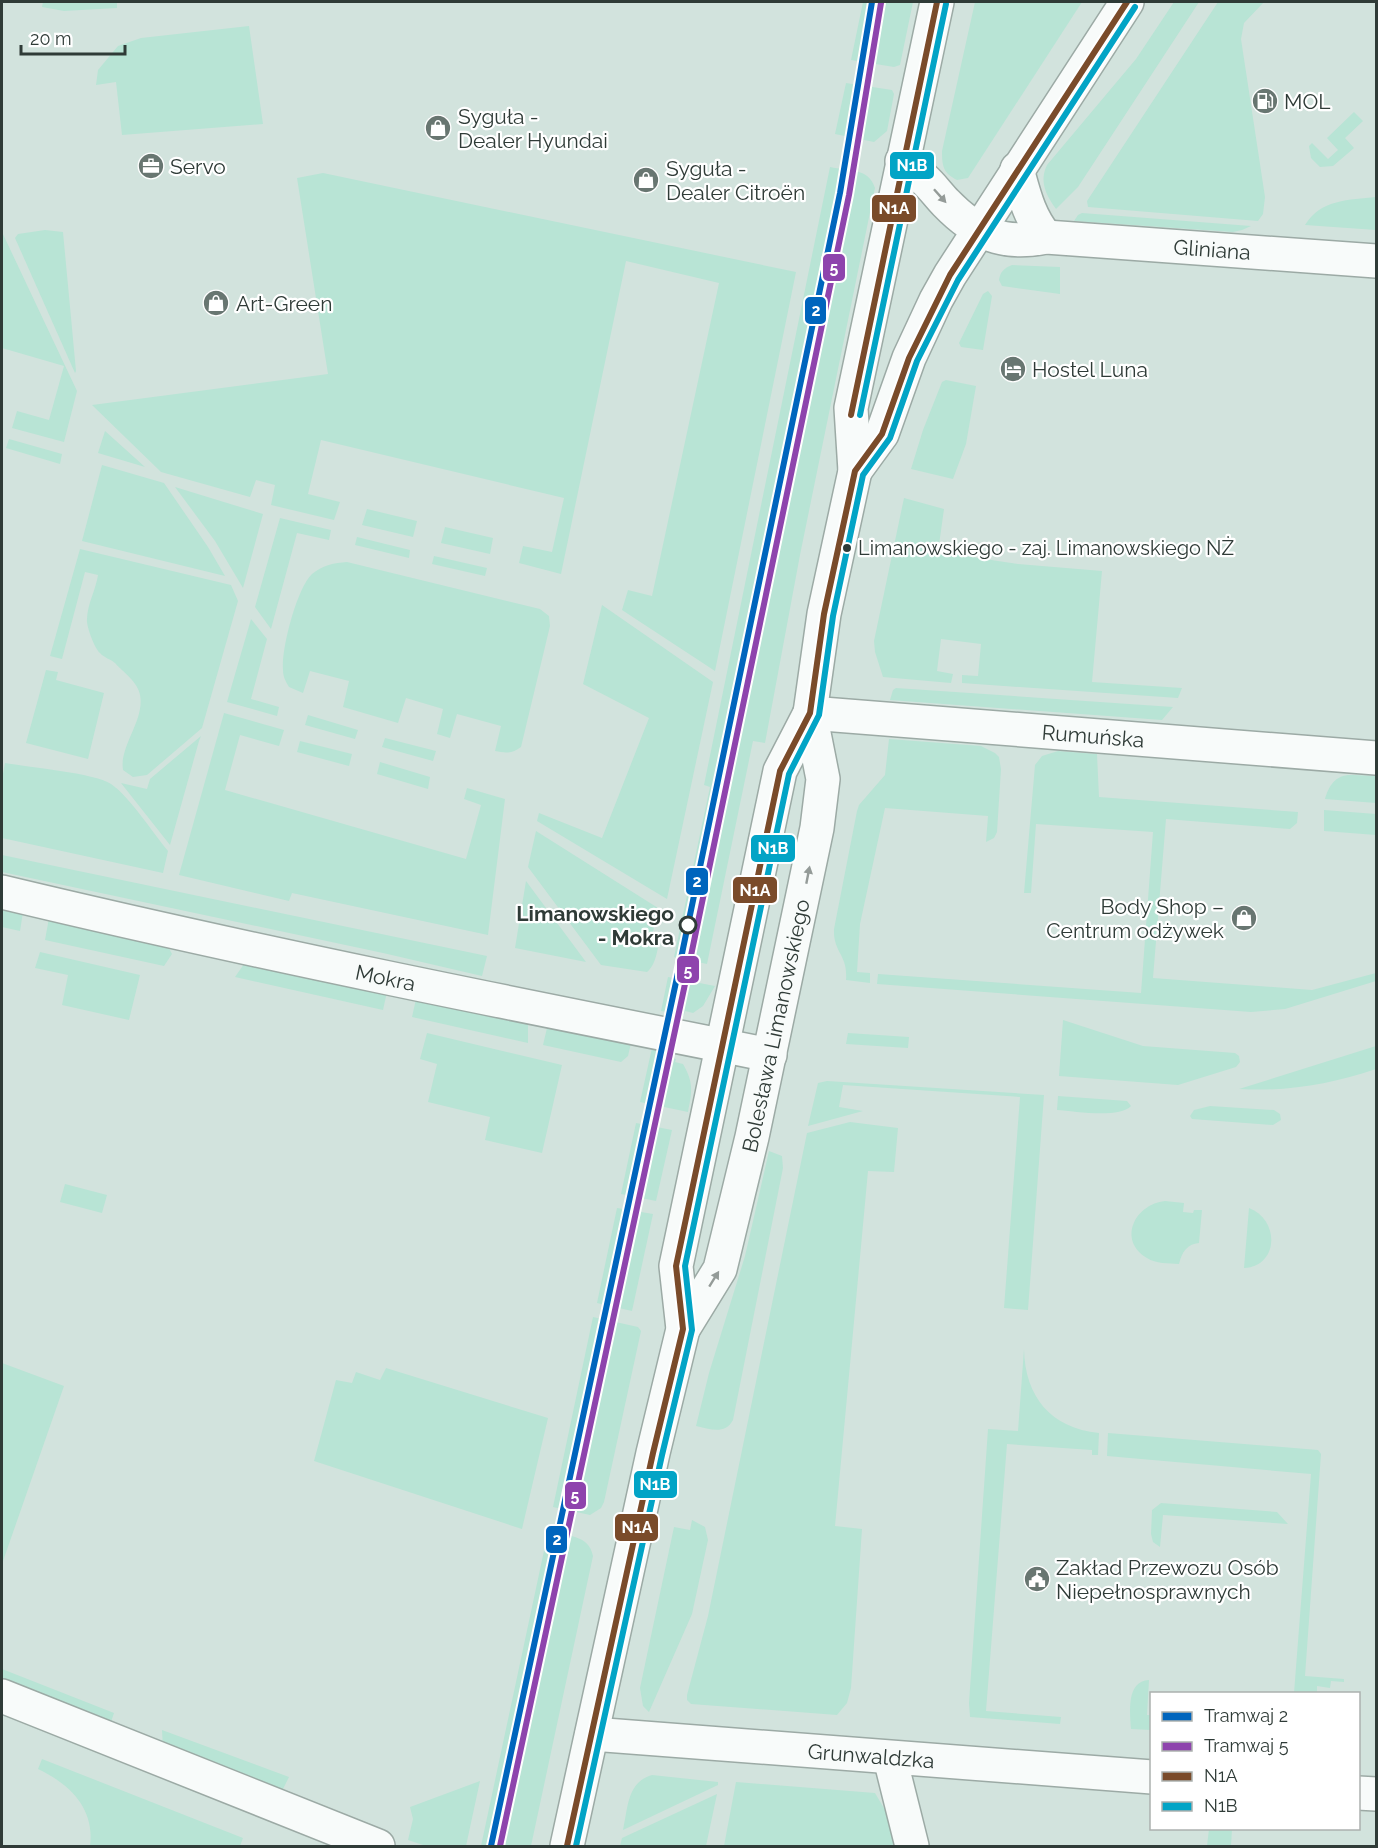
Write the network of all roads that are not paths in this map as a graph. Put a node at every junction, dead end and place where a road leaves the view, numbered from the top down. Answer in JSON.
{"nodes":[{"id":1,"x":937,"y":2,"type":"edge"},
{"id":2,"x":1127,"y":2,"type":"edge"},
{"id":3,"x":902,"y":161,"type":"junction"},
{"id":4,"x":1017,"y":169,"type":"junction"},
{"id":5,"x":978,"y":230,"type":"junction"},
{"id":6,"x":1046,"y":237,"type":"junction"},
{"id":7,"x":1377,"y":261,"type":"edge"},
{"id":8,"x":855,"y":471,"type":"junction"},
{"id":9,"x":810,"y":713,"type":"junction"},
{"id":10,"x":1377,"y":758,"type":"edge"},
{"id":11,"x":2,"y":892,"type":"edge"},
{"id":12,"x":723,"y":1045,"type":"junction"},
{"id":13,"x":770,"y":1054,"type":"junction"},
{"id":14,"x":683,"y":1329,"type":"junction"},
{"id":15,"x":2,"y":1696,"type":"edge"},
{"id":16,"x":592,"y":1734,"type":"junction"},
{"id":17,"x":890,"y":1758,"type":"junction"},
{"id":18,"x":1150,"y":1778,"type":"edge"},
{"id":19,"x":1360,"y":1793,"type":"edge"},
{"id":20,"x":1377,"y":1794,"type":"edge"},
{"id":21,"x":378,"y":1846,"type":"edge"},
{"id":22,"x":567,"y":1846,"type":"edge"},
{"id":23,"x":912,"y":1846,"type":"edge"}],
"edges":[{"from":1,"to":3,"type":"street","name":"Bolesława Limanowskiego"},
{"from":2,"to":4,"type":"street","name":"Bolesława Limanowskiego"},
{"from":3,"to":5,"type":"street","name":"Gliniana","one_way":true},
{"from":3,"to":8,"type":"street","name":"Bolesława Limanowskiego"},
{"from":4,"to":5,"type":"street","name":"Bolesława Limanowskiego"},
{"from":4,"to":6,"type":"street"},
{"from":5,"to":6,"type":"street","name":"Gliniana"},
{"from":5,"to":8,"type":"street","name":"Bolesława Limanowskiego"},
{"from":6,"to":7,"type":"street","name":"Gliniana"},
{"from":8,"to":9,"type":"street","name":"Bolesława Limanowskiego"},
{"from":9,"to":10,"type":"street","name":"Rumuńska"},
{"from":9,"to":12,"type":"street","name":"Bolesława Limanowskiego"},
{"from":13,"to":9,"type":"street","name":"Bolesława Limanowskiego","one_way":true},
{"from":11,"to":12,"type":"street","name":"Mokra"},
{"from":12,"to":13,"type":"street","name":"Mokra"},
{"from":12,"to":14,"type":"street","name":"Bolesława Limanowskiego"},
{"from":14,"to":13,"type":"street","name":"Bolesława Limanowskiego","one_way":true},
{"from":14,"to":16,"type":"street","name":"Bolesława Limanowskiego"},
{"from":15,"to":21,"type":"street"},
{"from":16,"to":17,"type":"street","name":"Grunwaldzka"},
{"from":16,"to":22,"type":"street","name":"Bolesława Limanowskiego"},
{"from":17,"to":18,"type":"street","name":"Grunwaldzka"},
{"from":17,"to":23,"type":"street"},
{"from":19,"to":20,"type":"street"}]}
